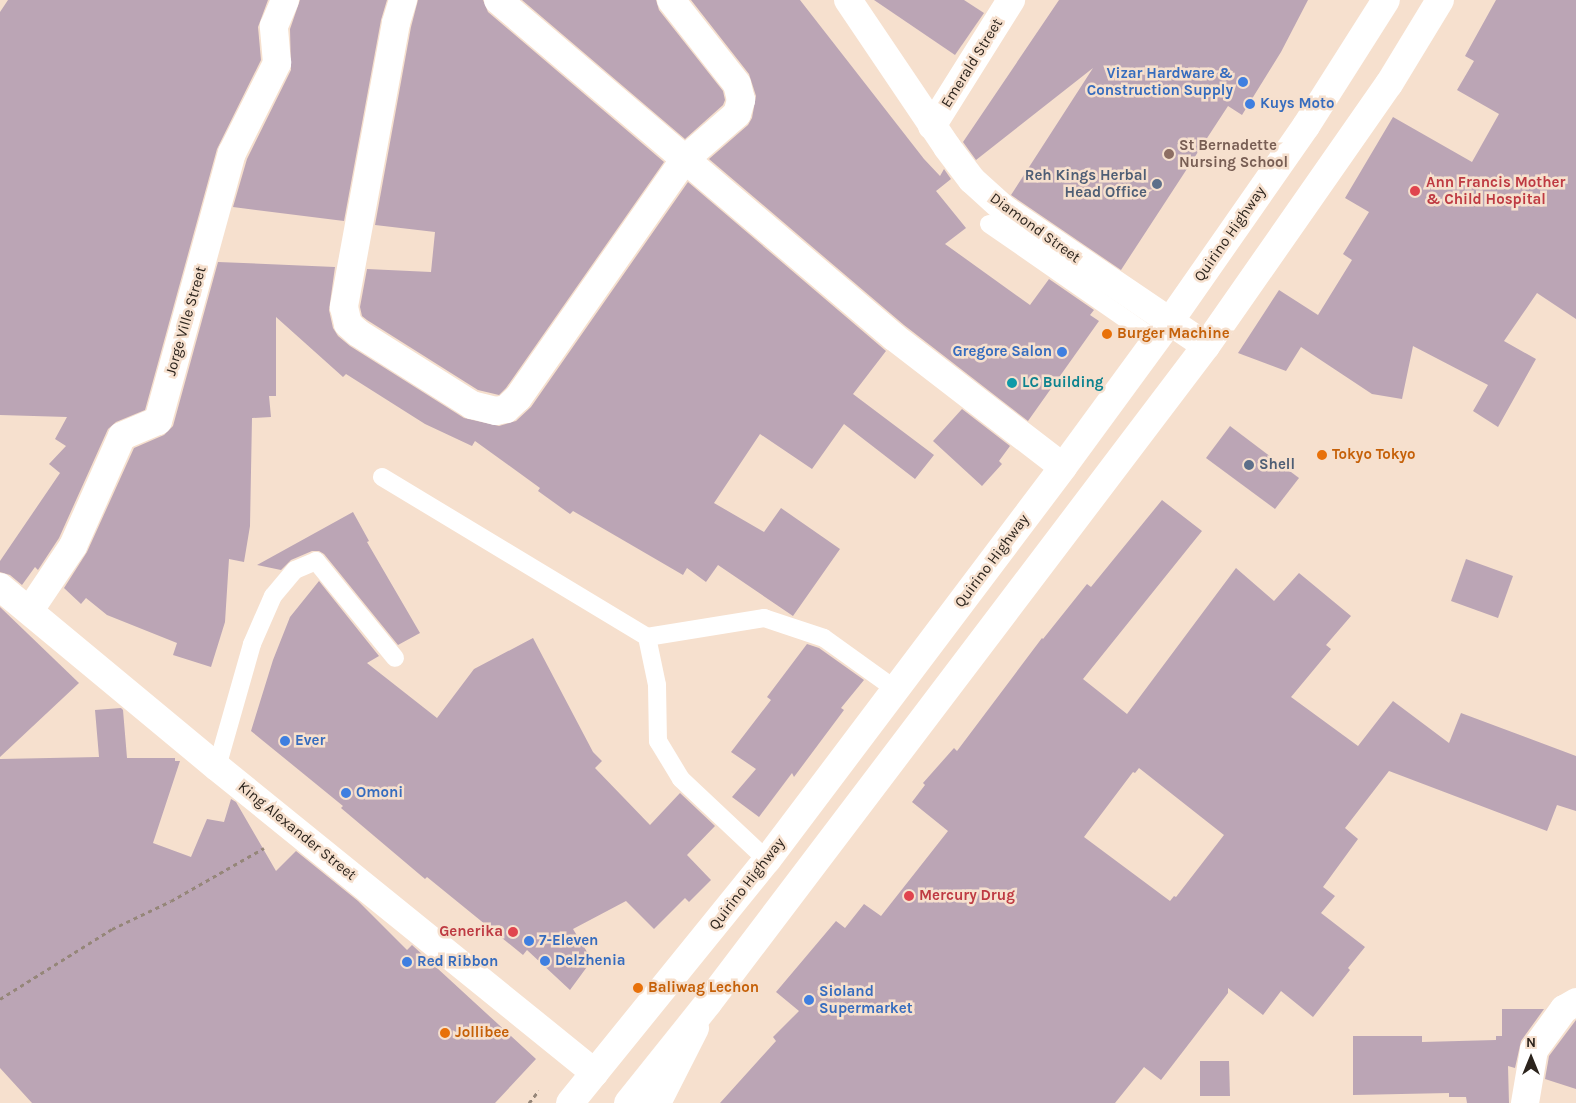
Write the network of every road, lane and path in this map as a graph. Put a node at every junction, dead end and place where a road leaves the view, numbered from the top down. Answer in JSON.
{"nodes":[{"id":1,"x":285,"y":0,"type":"edge"},
{"id":2,"x":403,"y":0,"type":"edge"},
{"id":3,"x":498,"y":0,"type":"edge"},
{"id":4,"x":671,"y":0,"type":"edge"},
{"id":5,"x":848,"y":0,"type":"edge"},
{"id":6,"x":1011,"y":0,"type":"edge"},
{"id":7,"x":1386,"y":0,"type":"edge"},
{"id":8,"x":1440,"y":0,"type":"edge"},
{"id":9,"x":932,"y":126,"type":"junction"},
{"id":10,"x":684,"y":160,"type":"junction"},
{"id":11,"x":989,"y":224,"type":"dead end"},
{"id":12,"x":1163,"y":331,"type":"junction"},
{"id":13,"x":1206,"y":346,"type":"junction"},
{"id":14,"x":1063,"y":467,"type":"junction"},
{"id":15,"x":382,"y":477,"type":"dead end"},
{"id":16,"x":0,"y":586,"type":"edge"},
{"id":17,"x":30,"y":610,"type":"junction"},
{"id":18,"x":647,"y":637,"type":"junction"},
{"id":19,"x":395,"y":658,"type":"dead end"},
{"id":20,"x":895,"y":690,"type":"junction"},
{"id":21,"x":217,"y":767,"type":"junction"},
{"id":22,"x":262,"y":850,"type":"dead end"},
{"id":23,"x":767,"y":860,"type":"junction"},
{"id":24,"x":0,"y":999,"type":"edge"},
{"id":25,"x":1576,"y":1002,"type":"edge"},
{"id":26,"x":708,"y":1003,"type":"junction"},
{"id":27,"x":595,"y":1073,"type":"junction"},
{"id":28,"x":570,"y":1103,"type":"edge"},
{"id":29,"x":628,"y":1103,"type":"edge"},
{"id":30,"x":657,"y":1103,"type":"edge"},
{"id":31,"x":1525,"y":1103,"type":"edge"}],
"edges":[{"from":1,"to":17,"type":"street","name":"Jorge Ville Street"},
{"from":2,"to":10,"type":"street"},
{"from":3,"to":10,"type":"street"},
{"from":4,"to":10,"type":"street"},
{"from":5,"to":9,"type":"street","name":"Diamond Street"},
{"from":6,"to":9,"type":"street","name":"Emerald Street"},
{"from":7,"to":12,"type":"street","name":"Quirino Highway"},
{"from":8,"to":13,"type":"street"},
{"from":9,"to":12,"type":"street","name":"Diamond Street"},
{"from":10,"to":14,"type":"street"},
{"from":11,"to":12,"type":"lane"},
{"from":12,"to":13,"type":"street","name":"Diamond Street"},
{"from":12,"to":14,"type":"street","name":"Quirino Highway"},
{"from":13,"to":26,"type":"street"},
{"from":14,"to":20,"type":"street","name":"Quirino Highway"},
{"from":15,"to":18,"type":"lane"},
{"from":16,"to":17,"type":"street","name":"King Alexander Street"},
{"from":17,"to":21,"type":"street","name":"King Alexander Street"},
{"from":18,"to":20,"type":"lane"},
{"from":18,"to":23,"type":"lane"},
{"from":19,"to":21,"type":"lane"},
{"from":20,"to":23,"type":"street","name":"Quirino Highway"},
{"from":21,"to":27,"type":"street","name":"King Alexander Street"},
{"from":22,"to":24,"type":"path"},
{"from":23,"to":27,"type":"street","name":"Quirino Highway"},
{"from":25,"to":31,"type":"street"},
{"from":26,"to":29,"type":"street"},
{"from":26,"to":30,"type":"street"},
{"from":27,"to":28,"type":"street","name":"Quirino Highway"}]}
